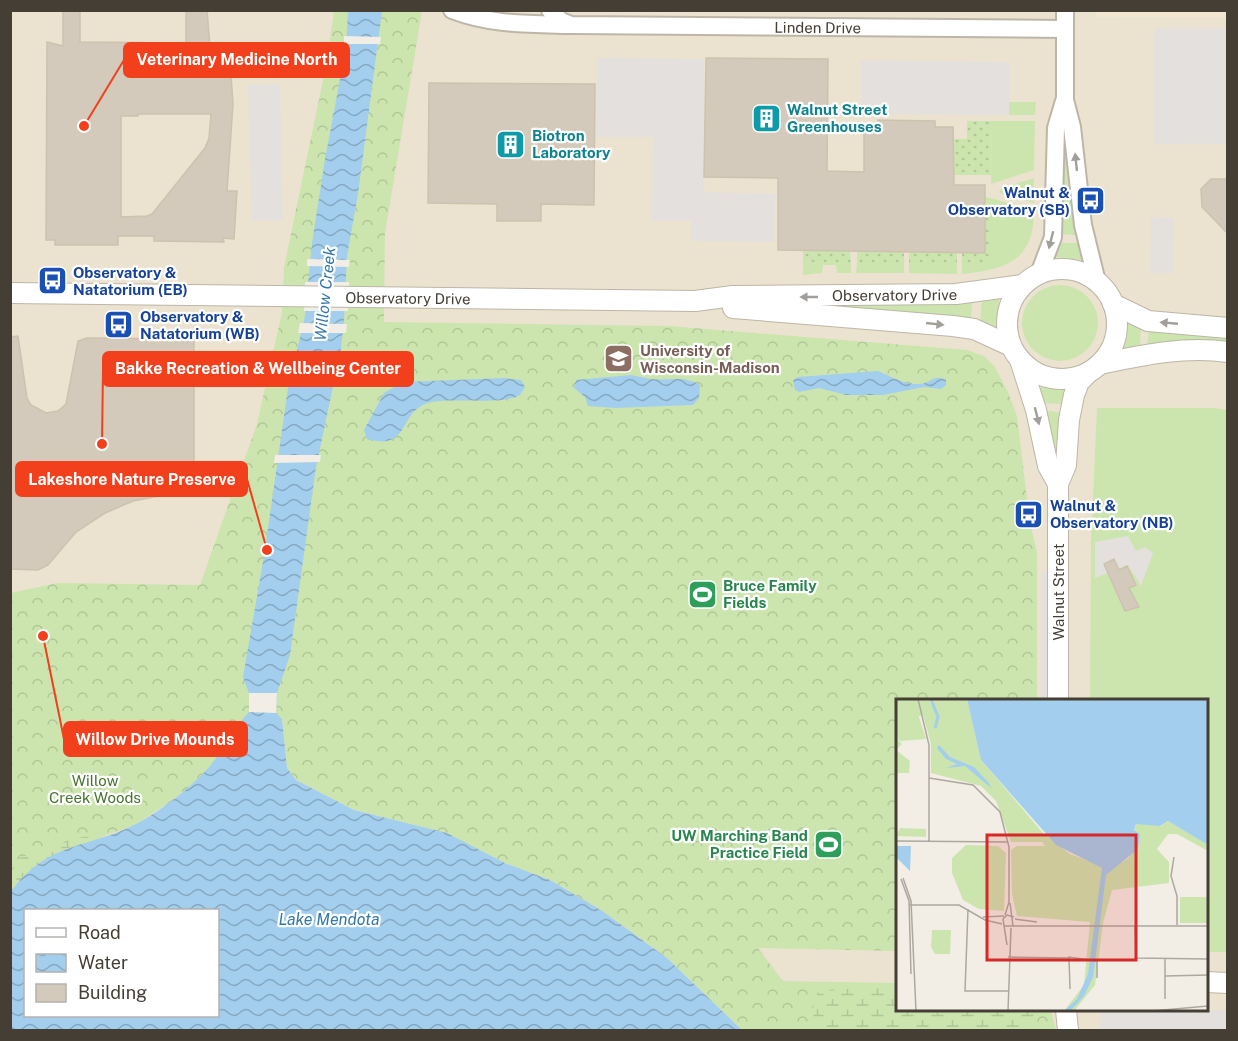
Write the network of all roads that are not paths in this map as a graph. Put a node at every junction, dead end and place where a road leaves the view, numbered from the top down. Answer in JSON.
{"nodes":[{"id":1,"x":452,"y":10,"type":"edge"},
{"id":2,"x":1065,"y":10,"type":"edge"},
{"id":3,"x":561,"y":19,"type":"edge"},
{"id":4,"x":1065,"y":29,"type":"junction"},
{"id":5,"x":1065,"y":100,"type":"junction"},
{"id":6,"x":1039,"y":274,"type":"junction"},
{"id":7,"x":1097,"y":282,"type":"junction"},
{"id":8,"x":1022,"y":285,"type":"junction"},
{"id":9,"x":10,"y":293,"type":"edge"},
{"id":10,"x":695,"y":301,"type":"junction"},
{"id":11,"x":1113,"y":304,"type":"junction"},
{"id":12,"x":1227,"y":328,"type":"edge"},
{"id":13,"x":1227,"y":352,"type":"edge"},
{"id":14,"x":1016,"y":353,"type":"junction"},
{"id":15,"x":1095,"y":368,"type":"junction"},
{"id":16,"x":1058,"y":484,"type":"junction"},
{"id":17,"x":1058,"y":699,"type":"edge"},
{"id":18,"x":1208,"y":982,"type":"edge"},
{"id":19,"x":1227,"y":982,"type":"edge"},
{"id":20,"x":1066,"y":1011,"type":"edge"},
{"id":21,"x":1068,"y":1030,"type":"edge"}],
"edges":[{"from":1,"to":3,"type":"street","name":"Linden Drive"},
{"from":2,"to":4,"type":"street"},
{"from":3,"to":4,"type":"street","name":"Linden Drive"},
{"from":4,"to":5,"type":"street"},
{"from":5,"to":6,"type":"street","one_way":true},
{"from":7,"to":5,"type":"street","one_way":true},
{"from":6,"to":7,"type":"street"},
{"from":6,"to":8,"type":"street"},
{"from":7,"to":11,"type":"street"},
{"from":8,"to":10,"type":"street","name":"Observatory Drive","one_way":true},
{"from":8,"to":14,"type":"street"},
{"from":9,"to":10,"type":"street","name":"Observatory Drive"},
{"from":10,"to":14,"type":"street","name":"Observatory Drive","one_way":true},
{"from":12,"to":11,"type":"street","one_way":true},
{"from":11,"to":15,"type":"street"},
{"from":13,"to":15,"type":"street"},
{"from":14,"to":15,"type":"street"},
{"from":14,"to":16,"type":"street","name":"Walnut Street","one_way":true},
{"from":15,"to":16,"type":"street","name":"Walnut Street"},
{"from":16,"to":17,"type":"street","name":"Walnut Street"},
{"from":18,"to":19,"type":"street"},
{"from":20,"to":21,"type":"street"}]}
